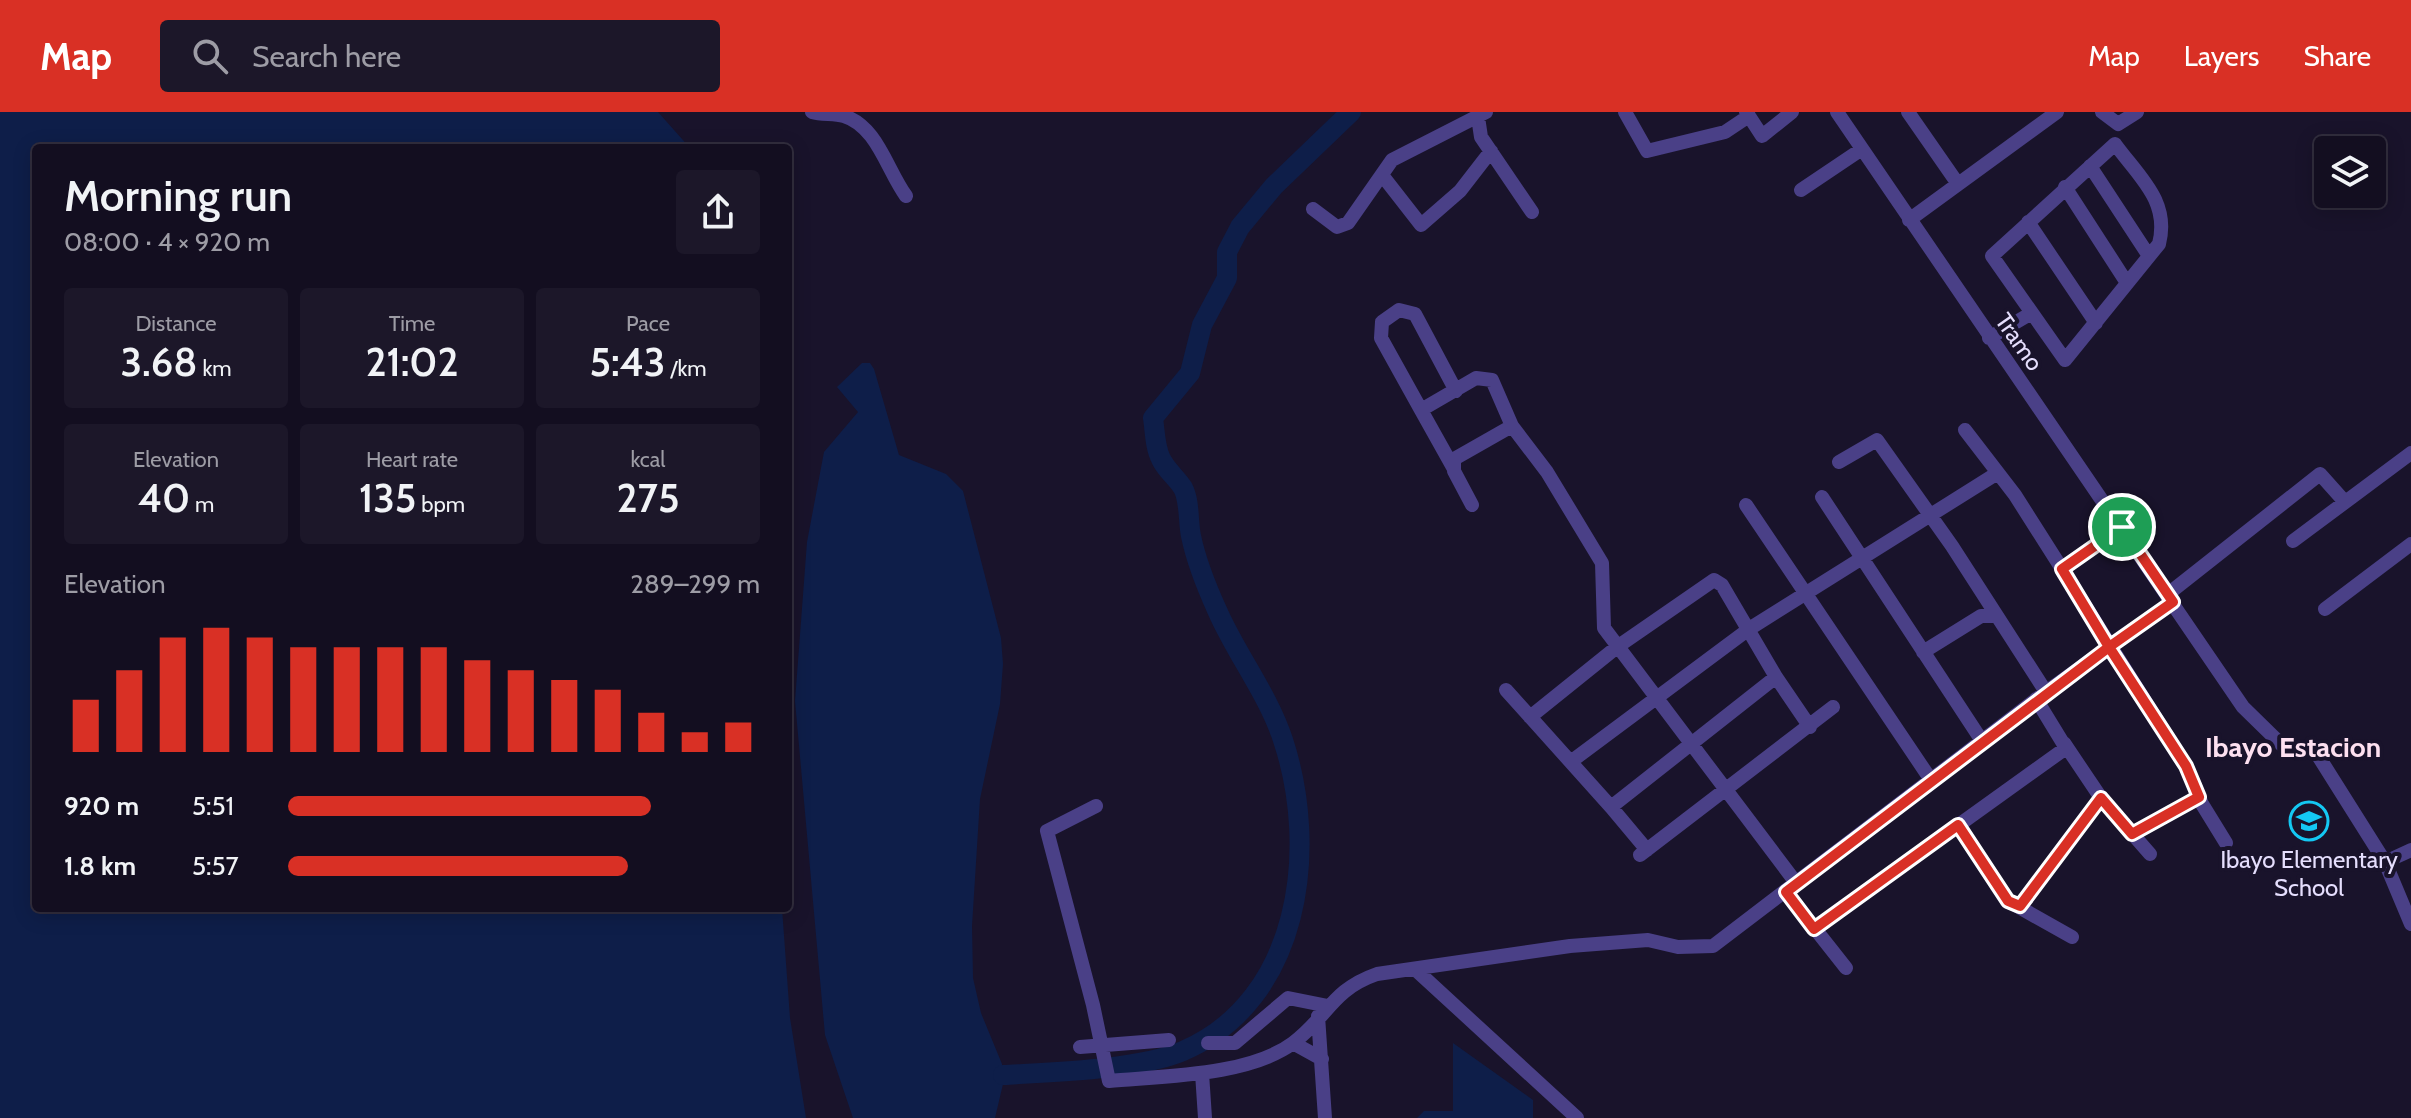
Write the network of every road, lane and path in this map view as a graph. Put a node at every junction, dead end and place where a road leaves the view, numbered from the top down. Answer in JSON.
{"nodes":[{"id":1,"x":812,"y":112,"type":"edge"},
{"id":2,"x":1625,"y":112,"type":"edge"},
{"id":3,"x":1792,"y":112,"type":"edge"},
{"id":4,"x":1837,"y":112,"type":"edge"},
{"id":5,"x":2057,"y":112,"type":"edge"},
{"id":6,"x":2102,"y":112,"type":"edge"},
{"id":7,"x":2137,"y":112,"type":"edge"},
{"id":8,"x":1482,"y":114,"type":"edge"},
{"id":9,"x":1748,"y":114,"type":"edge"},
{"id":10,"x":1915,"y":114,"type":"edge"},
{"id":11,"x":2118,"y":124,"type":"junction"},
{"id":12,"x":2115,"y":144,"type":"junction"},
{"id":13,"x":1862,"y":149,"type":"junction"},
{"id":14,"x":1491,"y":151,"type":"junction"},
{"id":15,"x":2090,"y":166,"type":"junction"},
{"id":16,"x":1382,"y":175,"type":"junction"},
{"id":17,"x":1958,"y":184,"type":"junction"},
{"id":18,"x":2065,"y":187,"type":"junction"},
{"id":19,"x":1801,"y":190,"type":"dead end"},
{"id":20,"x":906,"y":196,"type":"dead end"},
{"id":21,"x":1313,"y":209,"type":"dead end"},
{"id":22,"x":1532,"y":212,"type":"dead end"},
{"id":23,"x":1909,"y":220,"type":"junction"},
{"id":24,"x":2028,"y":222,"type":"junction"},
{"id":25,"x":2149,"y":256,"type":"junction"},
{"id":26,"x":2127,"y":283,"type":"junction"},
{"id":27,"x":2030,"y":314,"type":"junction"},
{"id":28,"x":2096,"y":323,"type":"junction"},
{"id":29,"x":1989,"y":338,"type":"junction"},
{"id":30,"x":1456,"y":391,"type":"junction"},
{"id":31,"x":1421,"y":410,"type":"junction"},
{"id":32,"x":1512,"y":426,"type":"junction"},
{"id":33,"x":1965,"y":430,"type":"dead end"},
{"id":34,"x":2411,"y":453,"type":"edge"},
{"id":35,"x":1839,"y":462,"type":"dead end"},
{"id":36,"x":1454,"y":471,"type":"junction"},
{"id":37,"x":1996,"y":474,"type":"junction"},
{"id":38,"x":1822,"y":497,"type":"dead end"},
{"id":39,"x":2345,"y":502,"type":"junction"},
{"id":40,"x":1472,"y":505,"type":"dead end"},
{"id":41,"x":1746,"y":505,"type":"dead end"},
{"id":42,"x":1930,"y":516,"type":"junction"},
{"id":43,"x":2122,"y":527,"type":"junction"},
{"id":44,"x":2293,"y":541,"type":"dead end"},
{"id":45,"x":2411,"y":544,"type":"edge"},
{"id":46,"x":1862,"y":558,"type":"junction"},
{"id":47,"x":2062,"y":569,"type":"junction"},
{"id":48,"x":1806,"y":593,"type":"junction"},
{"id":49,"x":2170,"y":598,"type":"junction"},
{"id":50,"x":2325,"y":609,"type":"dead end"},
{"id":51,"x":1997,"y":616,"type":"junction"},
{"id":52,"x":1749,"y":629,"type":"junction"},
{"id":53,"x":1617,"y":647,"type":"junction"},
{"id":54,"x":2109,"y":647,"type":"junction"},
{"id":55,"x":1923,"y":652,"type":"junction"},
{"id":56,"x":1776,"y":677,"type":"junction"},
{"id":57,"x":1506,"y":690,"type":"dead end"},
{"id":58,"x":2041,"y":696,"type":"junction"},
{"id":59,"x":1654,"y":699,"type":"junction"},
{"id":60,"x":1833,"y":707,"type":"dead end"},
{"id":61,"x":1530,"y":717,"type":"junction"},
{"id":62,"x":1810,"y":727,"type":"junction"},
{"id":63,"x":1982,"y":741,"type":"junction"},
{"id":64,"x":2064,"y":743,"type":"junction"},
{"id":65,"x":1689,"y":744,"type":"junction"},
{"id":66,"x":1573,"y":760,"type":"junction"},
{"id":67,"x":1931,"y":780,"type":"junction"},
{"id":68,"x":1725,"y":791,"type":"junction"},
{"id":69,"x":2199,"y":797,"type":"junction"},
{"id":70,"x":2101,"y":798,"type":"junction"},
{"id":71,"x":1096,"y":806,"type":"dead end"},
{"id":72,"x":1611,"y":807,"type":"junction"},
{"id":73,"x":1958,"y":825,"type":"junction"},
{"id":74,"x":2132,"y":834,"type":"junction"},
{"id":75,"x":2226,"y":843,"type":"dead end"},
{"id":76,"x":2411,"y":850,"type":"edge"},
{"id":77,"x":2150,"y":854,"type":"dead end"},
{"id":78,"x":2385,"y":862,"type":"junction"},
{"id":79,"x":1791,"y":888,"type":"junction"},
{"id":80,"x":2020,"y":906,"type":"junction"},
{"id":81,"x":2411,"y":924,"type":"edge"},
{"id":82,"x":1814,"y":929,"type":"junction"},
{"id":83,"x":2072,"y":937,"type":"dead end"},
{"id":84,"x":1846,"y":968,"type":"dead end"},
{"id":85,"x":1416,"y":970,"type":"junction"},
{"id":86,"x":1323,"y":1011,"type":"junction"},
{"id":87,"x":1169,"y":1040,"type":"dead end"},
{"id":88,"x":1208,"y":1043,"type":"dead end"},
{"id":89,"x":1293,"y":1043,"type":"junction"},
{"id":90,"x":1080,"y":1047,"type":"dead end"},
{"id":91,"x":1102,"y":1049,"type":"junction"},
{"id":92,"x":1322,"y":1059,"type":"junction"},
{"id":93,"x":1202,"y":1073,"type":"junction"},
{"id":94,"x":1205,"y":1118,"type":"edge"},
{"id":95,"x":1325,"y":1118,"type":"edge"},
{"id":96,"x":1577,"y":1118,"type":"edge"}],
"edges":[{"from":1,"to":20,"type":"street"},
{"from":2,"to":9,"type":"street"},
{"from":3,"to":9,"type":"street"},
{"from":4,"to":13,"type":"street","name":"Tramo"},
{"from":5,"to":17,"type":"street"},
{"from":6,"to":11,"type":"street"},
{"from":7,"to":11,"type":"street"},
{"from":8,"to":14,"type":"street"},
{"from":8,"to":16,"type":"street"},
{"from":10,"to":17,"type":"street"},
{"from":11,"to":12,"type":"street"},
{"from":12,"to":15,"type":"street"},
{"from":12,"to":25,"type":"street"},
{"from":13,"to":19,"type":"street"},
{"from":13,"to":23,"type":"street","name":"Tramo"},
{"from":14,"to":16,"type":"street"},
{"from":14,"to":22,"type":"street"},
{"from":15,"to":18,"type":"street"},
{"from":15,"to":25,"type":"street"},
{"from":16,"to":21,"type":"street"},
{"from":17,"to":23,"type":"street"},
{"from":18,"to":24,"type":"street"},
{"from":18,"to":26,"type":"street"},
{"from":23,"to":29,"type":"street","name":"Tramo"},
{"from":24,"to":27,"type":"street"},
{"from":24,"to":28,"type":"street"},
{"from":25,"to":26,"type":"street"},
{"from":26,"to":28,"type":"street"},
{"from":27,"to":28,"type":"street"},
{"from":27,"to":29,"type":"street"},
{"from":29,"to":43,"type":"street","name":"Tramo"},
{"from":30,"to":31,"type":"street"},
{"from":30,"to":31,"type":"street"},
{"from":30,"to":32,"type":"street"},
{"from":31,"to":36,"type":"street"},
{"from":32,"to":36,"type":"street"},
{"from":32,"to":53,"type":"street"},
{"from":33,"to":37,"type":"street"},
{"from":34,"to":39,"type":"street"},
{"from":35,"to":42,"type":"street"},
{"from":36,"to":40,"type":"street"},
{"from":37,"to":42,"type":"street"},
{"from":37,"to":47,"type":"street"},
{"from":38,"to":46,"type":"street"},
{"from":39,"to":44,"type":"street"},
{"from":39,"to":49,"type":"street"},
{"from":41,"to":48,"type":"street"},
{"from":42,"to":46,"type":"street"},
{"from":42,"to":51,"type":"street"},
{"from":43,"to":47,"type":"street"},
{"from":43,"to":49,"type":"street","name":"Tramo"},
{"from":45,"to":50,"type":"street"},
{"from":46,"to":48,"type":"street"},
{"from":46,"to":55,"type":"street"},
{"from":47,"to":54,"type":"street"},
{"from":48,"to":52,"type":"street"},
{"from":48,"to":67,"type":"street"},
{"from":49,"to":54,"type":"street"},
{"from":49,"to":78,"type":"street","name":"Tramo"},
{"from":51,"to":55,"type":"street"},
{"from":51,"to":58,"type":"street"},
{"from":52,"to":53,"type":"street"},
{"from":52,"to":56,"type":"street"},
{"from":52,"to":59,"type":"street"},
{"from":53,"to":59,"type":"street"},
{"from":53,"to":61,"type":"street"},
{"from":54,"to":58,"type":"street"},
{"from":54,"to":69,"type":"street"},
{"from":55,"to":63,"type":"street"},
{"from":56,"to":62,"type":"street"},
{"from":56,"to":65,"type":"street"},
{"from":57,"to":61,"type":"street"},
{"from":58,"to":63,"type":"street"},
{"from":58,"to":64,"type":"street"},
{"from":59,"to":65,"type":"street"},
{"from":59,"to":66,"type":"street"},
{"from":60,"to":62,"type":"street"},
{"from":61,"to":66,"type":"street"},
{"from":62,"to":68,"type":"street"},
{"from":63,"to":67,"type":"street"},
{"from":64,"to":70,"type":"street"},
{"from":64,"to":73,"type":"street"},
{"from":65,"to":68,"type":"street"},
{"from":65,"to":72,"type":"street"},
{"from":66,"to":72,"type":"street"},
{"from":67,"to":79,"type":"street"},
{"from":68,"to":72,"type":"street"},
{"from":68,"to":79,"type":"street"},
{"from":69,"to":74,"type":"street"},
{"from":69,"to":75,"type":"street"},
{"from":70,"to":74,"type":"street"},
{"from":70,"to":80,"type":"street"},
{"from":71,"to":91,"type":"street"},
{"from":73,"to":80,"type":"street"},
{"from":73,"to":82,"type":"street"},
{"from":74,"to":77,"type":"street"},
{"from":76,"to":78,"type":"street"},
{"from":78,"to":81,"type":"street","name":"Tramo"},
{"from":79,"to":82,"type":"street"},
{"from":79,"to":85,"type":"street"},
{"from":80,"to":83,"type":"street"},
{"from":82,"to":84,"type":"street"},
{"from":85,"to":86,"type":"street"},
{"from":85,"to":96,"type":"street"},
{"from":86,"to":88,"type":"street"},
{"from":86,"to":89,"type":"street"},
{"from":86,"to":92,"type":"street"},
{"from":87,"to":91,"type":"street"},
{"from":89,"to":92,"type":"street"},
{"from":89,"to":93,"type":"street"},
{"from":90,"to":91,"type":"street"},
{"from":91,"to":93,"type":"street"},
{"from":92,"to":95,"type":"street"},
{"from":93,"to":94,"type":"street"}]}
